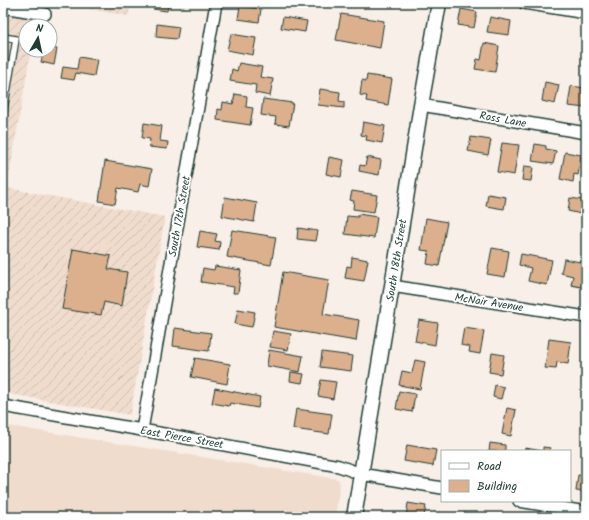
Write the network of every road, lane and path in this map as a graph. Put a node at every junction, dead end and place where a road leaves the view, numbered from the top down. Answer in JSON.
{"nodes":[{"id":1,"x":216,"y":3,"type":"edge"},
{"id":2,"x":439,"y":3,"type":"edge"},
{"id":3,"x":524,"y":3,"type":"edge"},
{"id":4,"x":3,"y":7,"type":"edge"},
{"id":5,"x":586,"y":13,"type":"edge"},
{"id":6,"x":45,"y":14,"type":"dead end"},
{"id":7,"x":3,"y":37,"type":"edge"},
{"id":8,"x":421,"y":105,"type":"junction"},
{"id":9,"x":3,"y":116,"type":"edge"},
{"id":10,"x":586,"y":133,"type":"edge"},
{"id":11,"x":392,"y":286,"type":"junction"},
{"id":12,"x":586,"y":317,"type":"edge"},
{"id":13,"x":3,"y":406,"type":"edge"},
{"id":14,"x":142,"y":430,"type":"junction"},
{"id":15,"x":361,"y":474,"type":"junction"},
{"id":16,"x":441,"y":488,"type":"edge"},
{"id":17,"x":525,"y":502,"type":"edge"},
{"id":18,"x":586,"y":512,"type":"edge"},
{"id":19,"x":354,"y":517,"type":"edge"}],
"edges":[{"from":1,"to":14,"type":"street","name":"South 17th Street"},
{"from":2,"to":8,"type":"street","name":"South 18th Street"},
{"from":3,"to":5,"type":"street"},
{"from":4,"to":6,"type":"street"},
{"from":7,"to":9,"type":"lane"},
{"from":8,"to":10,"type":"street","name":"Ross Lane"},
{"from":8,"to":11,"type":"street","name":"South 18th Street"},
{"from":11,"to":12,"type":"street","name":"McNair Avenue"},
{"from":11,"to":15,"type":"street","name":"South 18th Street"},
{"from":13,"to":14,"type":"street","name":"East Pierce Street"},
{"from":14,"to":15,"type":"street","name":"East Pierce Street"},
{"from":15,"to":16,"type":"street","name":"East Pierce Street"},
{"from":15,"to":19,"type":"street","name":"South 18th Street"},
{"from":17,"to":18,"type":"street"}]}
